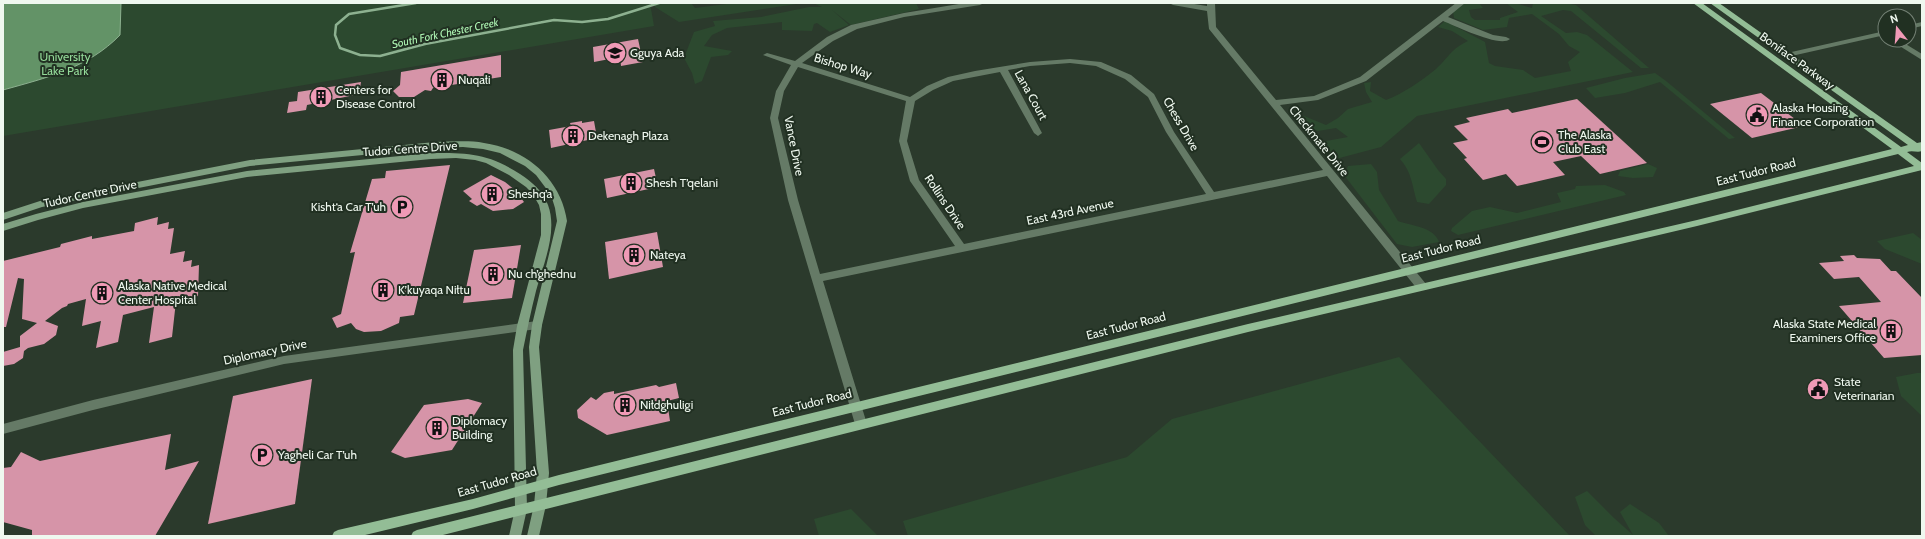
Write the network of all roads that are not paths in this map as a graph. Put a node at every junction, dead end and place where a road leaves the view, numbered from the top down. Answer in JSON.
{"nodes":[{"id":1,"x":980,"y":3,"type":"edge"},
{"id":2,"x":1173,"y":3,"type":"edge"},
{"id":3,"x":1460,"y":3,"type":"edge"},
{"id":4,"x":1697,"y":3,"type":"edge"},
{"id":5,"x":1714,"y":3,"type":"edge"},
{"id":6,"x":1211,"y":6,"type":"edge"},
{"id":7,"x":1441,"y":17,"type":"junction"},
{"id":8,"x":1877,"y":35,"type":"edge"},
{"id":9,"x":1506,"y":39,"type":"dead end"},
{"id":10,"x":1906,"y":48,"type":"edge"},
{"id":11,"x":768,"y":55,"type":"dead end"},
{"id":12,"x":1787,"y":55,"type":"junction"},
{"id":13,"x":1922,"y":58,"type":"edge"},
{"id":14,"x":796,"y":64,"type":"junction"},
{"id":15,"x":1003,"y":69,"type":"junction"},
{"id":16,"x":911,"y":100,"type":"junction"},
{"id":17,"x":1273,"y":103,"type":"junction"},
{"id":18,"x":1038,"y":133,"type":"dead end"},
{"id":19,"x":1920,"y":148,"type":"edge"},
{"id":20,"x":1900,"y":151,"type":"junction"},
{"id":21,"x":1922,"y":167,"type":"edge"},
{"id":22,"x":1329,"y":172,"type":"junction"},
{"id":23,"x":1212,"y":196,"type":"junction"},
{"id":24,"x":3,"y":217,"type":"edge"},
{"id":25,"x":3,"y":228,"type":"edge"},
{"id":26,"x":962,"y":248,"type":"junction"},
{"id":27,"x":1409,"y":272,"type":"junction"},
{"id":28,"x":817,"y":278,"type":"junction"},
{"id":29,"x":1422,"y":287,"type":"junction"},
{"id":30,"x":537,"y":325,"type":"junction"},
{"id":31,"x":522,"y":326,"type":"junction"},
{"id":32,"x":855,"y":407,"type":"junction"},
{"id":33,"x":861,"y":424,"type":"junction"},
{"id":34,"x":3,"y":429,"type":"edge"},
{"id":35,"x":542,"y":484,"type":"junction"},
{"id":36,"x":520,"y":491,"type":"junction"},
{"id":37,"x":540,"y":505,"type":"junction"},
{"id":38,"x":521,"y":509,"type":"junction"},
{"id":39,"x":338,"y":536,"type":"edge"},
{"id":40,"x":417,"y":536,"type":"edge"},
{"id":41,"x":515,"y":536,"type":"edge"},
{"id":42,"x":533,"y":536,"type":"edge"}],
"edges":[{"from":1,"to":14,"type":"street","name":"Vance Drive"},
{"from":2,"to":6,"type":"street"},
{"from":3,"to":7,"type":"street"},
{"from":4,"to":20,"type":"main road","name":"Boniface Parkway"},
{"from":5,"to":12,"type":"main road","name":"Boniface Parkway"},
{"from":6,"to":17,"type":"street","name":"Checkmate Drive"},
{"from":7,"to":9,"type":"street"},
{"from":7,"to":17,"type":"street"},
{"from":8,"to":12,"type":"street"},
{"from":10,"to":13,"type":"street"},
{"from":11,"to":14,"type":"street","name":"Bishop Way"},
{"from":12,"to":19,"type":"main road","name":"Boniface Parkway"},
{"from":14,"to":16,"type":"street","name":"Bishop Way"},
{"from":14,"to":28,"type":"street","name":"Vance Drive"},
{"from":15,"to":16,"type":"street"},
{"from":15,"to":18,"type":"street","name":"Lana Court"},
{"from":15,"to":23,"type":"street","name":"Chess Drive"},
{"from":16,"to":26,"type":"street","name":"Rollins Drive"},
{"from":17,"to":22,"type":"street","name":"Checkmate Drive"},
{"from":19,"to":20,"type":"main road","name":"East Tudor Road"},
{"from":20,"to":21,"type":"main road","name":"Boniface Parkway"},
{"from":20,"to":27,"type":"main road","name":"East Tudor Road"},
{"from":21,"to":29,"type":"main road"},
{"from":22,"to":23,"type":"street","name":"East 43rd Avenue"},
{"from":22,"to":27,"type":"street","name":"Checkmate Drive"},
{"from":23,"to":26,"type":"street","name":"East 43rd Avenue"},
{"from":24,"to":30,"type":"street","name":"Tudor Centre Drive"},
{"from":25,"to":31,"type":"street","name":"Tudor Centre Drive"},
{"from":26,"to":28,"type":"street","name":"East 43rd Avenue"},
{"from":27,"to":29,"type":"street","name":"Checkmate Drive"},
{"from":27,"to":32,"type":"main road","name":"East Tudor Road"},
{"from":28,"to":32,"type":"street","name":"Vance Drive"},
{"from":29,"to":33,"type":"main road"},
{"from":30,"to":31,"type":"street","name":"Diplomacy Drive"},
{"from":30,"to":35,"type":"street","name":"Tudor Centre Drive"},
{"from":31,"to":34,"type":"street","name":"Diplomacy Drive"},
{"from":31,"to":36,"type":"street","name":"Tudor Centre Drive"},
{"from":32,"to":33,"type":"street","name":"Vance Drive"},
{"from":32,"to":35,"type":"main road","name":"East Tudor Road"},
{"from":33,"to":37,"type":"main road"},
{"from":35,"to":36,"type":"main road","name":"East Tudor Road"},
{"from":35,"to":37,"type":"street","name":"Tudor Centre Drive"},
{"from":36,"to":38,"type":"street","name":"Tudor Centre Drive"},
{"from":36,"to":39,"type":"main road","name":"East Tudor Road"},
{"from":37,"to":38,"type":"main road"},
{"from":37,"to":42,"type":"street","name":"Tudor Centre Drive"},
{"from":38,"to":40,"type":"main road"},
{"from":38,"to":41,"type":"street","name":"Tudor Centre Drive"}]}
